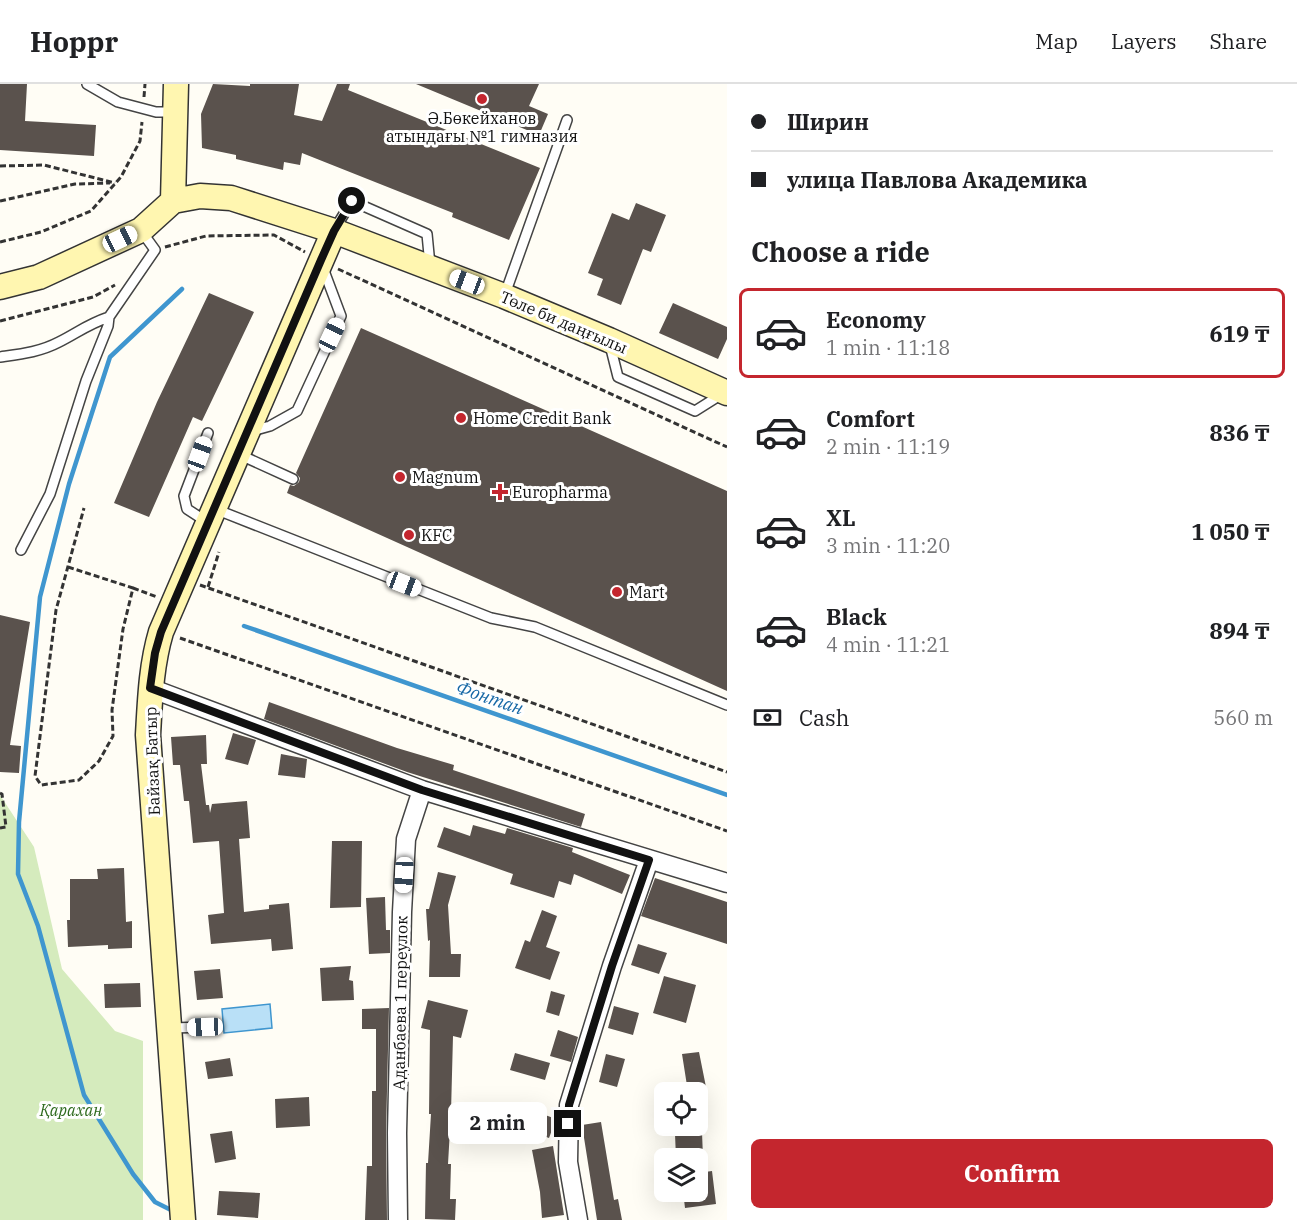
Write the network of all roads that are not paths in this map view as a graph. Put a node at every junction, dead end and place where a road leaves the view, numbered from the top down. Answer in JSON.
{"nodes":[{"id":1,"x":87,"y":84,"type":"edge"},
{"id":2,"x":176,"y":84,"type":"edge"},
{"id":3,"x":175,"y":112,"type":"junction"},
{"id":4,"x":567,"y":120,"type":"dead end"},
{"id":5,"x":173,"y":201,"type":"junction"},
{"id":6,"x":141,"y":230,"type":"junction"},
{"id":7,"x":334,"y":231,"type":"junction"},
{"id":8,"x":321,"y":260,"type":"junction"},
{"id":9,"x":430,"y":268,"type":"junction"},
{"id":10,"x":0,"y":287,"type":"edge"},
{"id":11,"x":504,"y":296,"type":"junction"},
{"id":12,"x":109,"y":317,"type":"junction"},
{"id":13,"x":0,"y":357,"type":"edge"},
{"id":14,"x":726,"y":392,"type":"edge"},
{"id":15,"x":208,"y":433,"type":"dead end"},
{"id":16,"x":243,"y":443,"type":"junction"},
{"id":17,"x":293,"y":479,"type":"dead end"},
{"id":18,"x":212,"y":516,"type":"junction"},
{"id":19,"x":21,"y":550,"type":"dead end"},
{"id":20,"x":150,"y":688,"type":"junction"},
{"id":21,"x":727,"y":705,"type":"edge"},
{"id":22,"x":422,"y":790,"type":"junction"},
{"id":23,"x":649,"y":860,"type":"junction"},
{"id":24,"x":727,"y":883,"type":"edge"},
{"id":25,"x":205,"y":1027,"type":"dead end"},
{"id":26,"x":169,"y":1028,"type":"junction"},
{"id":27,"x":183,"y":1220,"type":"edge"},
{"id":28,"x":398,"y":1220,"type":"edge"},
{"id":29,"x":578,"y":1220,"type":"edge"}],
"edges":[{"from":1,"to":3,"type":"lane"},
{"from":2,"to":3,"type":"street"},
{"from":3,"to":5,"type":"street"},
{"from":4,"to":11,"type":"lane"},
{"from":5,"to":6,"type":"street"},
{"from":5,"to":7,"type":"street","name":"Төле би даңғылы"},
{"from":6,"to":10,"type":"street"},
{"from":6,"to":12,"type":"lane"},
{"from":7,"to":8,"type":"street","name":"Байзақ Батыр"},
{"from":7,"to":9,"type":"street","name":"Төле би даңғылы"},
{"from":7,"to":9,"type":"lane"},
{"from":8,"to":16,"type":"street","name":"Байзақ Батыр"},
{"from":8,"to":16,"type":"lane"},
{"from":9,"to":11,"type":"street","name":"Төле би даңғылы"},
{"from":11,"to":14,"type":"street","name":"Төле би даңғылы"},
{"from":12,"to":13,"type":"lane"},
{"from":12,"to":19,"type":"lane"},
{"from":15,"to":18,"type":"lane"},
{"from":16,"to":17,"type":"lane"},
{"from":16,"to":18,"type":"street","name":"Байзақ Батыр"},
{"from":18,"to":20,"type":"street","name":"Байзақ Батыр"},
{"from":18,"to":21,"type":"lane"},
{"from":20,"to":22,"type":"street"},
{"from":20,"to":26,"type":"street","name":"Байзақ Батыр"},
{"from":22,"to":23,"type":"street"},
{"from":22,"to":28,"type":"street","name":"Аданбаева 1 переулок"},
{"from":23,"to":24,"type":"street"},
{"from":23,"to":29,"type":"street"},
{"from":25,"to":26,"type":"lane"},
{"from":26,"to":27,"type":"street","name":"Байзақ Батыр"}]}
